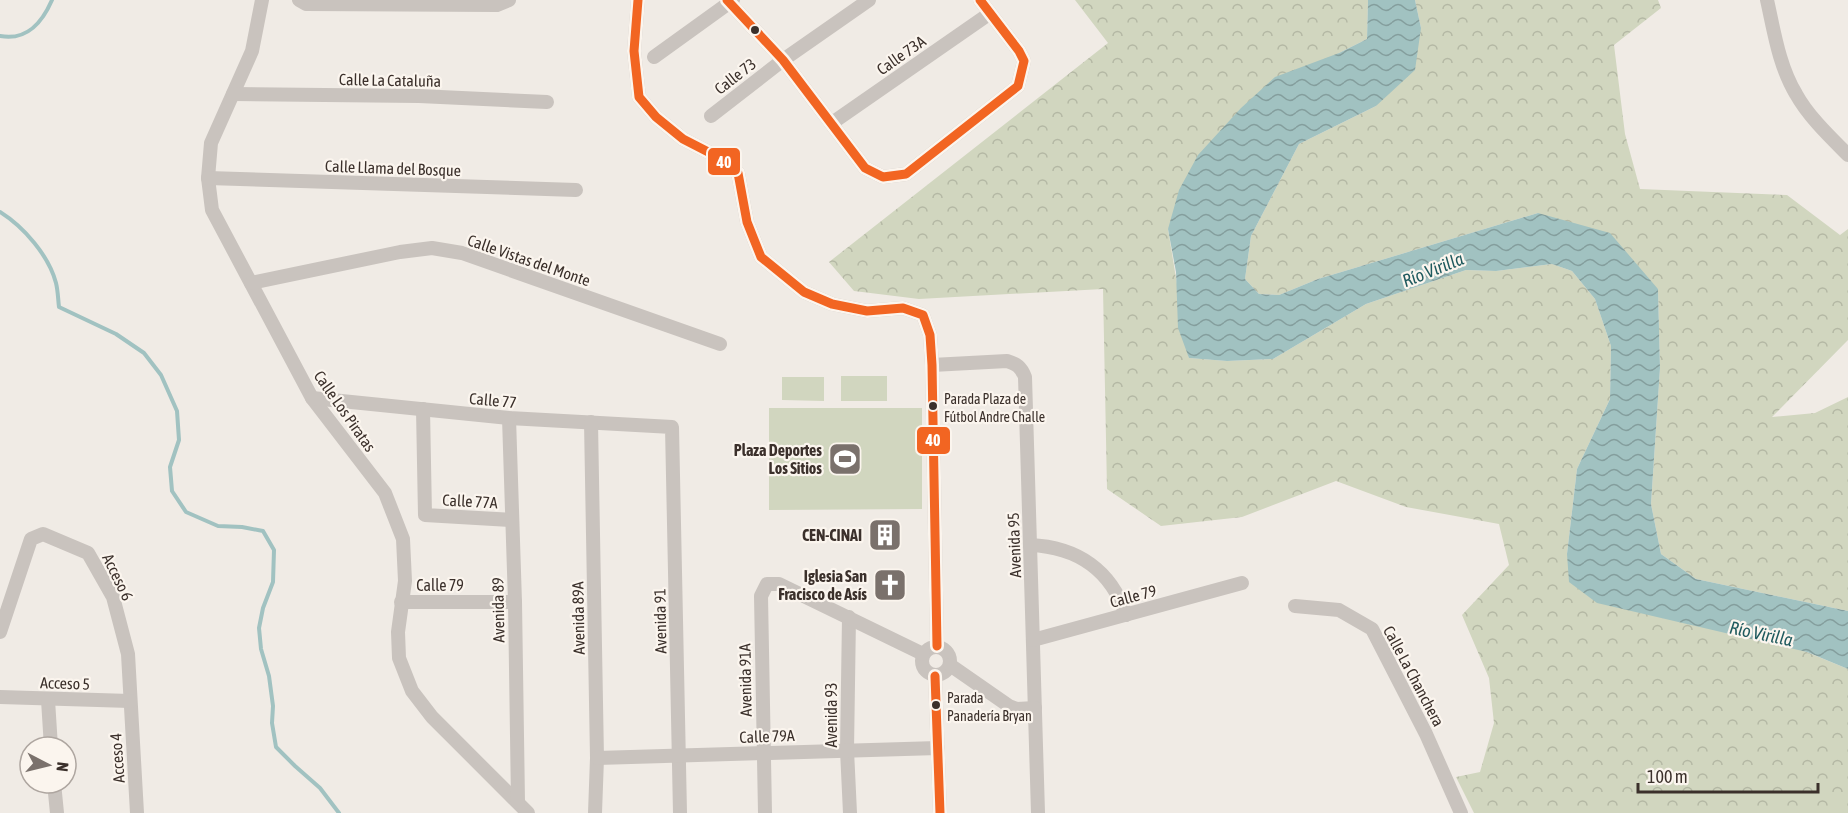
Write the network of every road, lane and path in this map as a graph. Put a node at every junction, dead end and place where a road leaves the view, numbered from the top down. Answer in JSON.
{"nodes":[{"id":1,"x":262,"y":0,"type":"edge"},
{"id":2,"x":299,"y":0,"type":"edge"},
{"id":3,"x":509,"y":0,"type":"edge"},
{"id":4,"x":638,"y":0,"type":"edge"},
{"id":5,"x":869,"y":0,"type":"edge"},
{"id":6,"x":980,"y":0,"type":"edge"},
{"id":7,"x":1767,"y":0,"type":"edge"},
{"id":8,"x":730,"y":1,"type":"edge"},
{"id":9,"x":989,"y":14,"type":"junction"},
{"id":10,"x":654,"y":57,"type":"dead end"},
{"id":11,"x":783,"y":60,"type":"junction"},
{"id":12,"x":233,"y":94,"type":"junction"},
{"id":13,"x":547,"y":102,"type":"dead end"},
{"id":14,"x":711,"y":116,"type":"dead end"},
{"id":15,"x":832,"y":123,"type":"junction"},
{"id":16,"x":1848,"y":155,"type":"edge"},
{"id":17,"x":208,"y":178,"type":"junction"},
{"id":18,"x":576,"y":190,"type":"dead end"},
{"id":19,"x":251,"y":283,"type":"junction"},
{"id":20,"x":720,"y":344,"type":"dead end"},
{"id":21,"x":932,"y":365,"type":"junction"},
{"id":22,"x":312,"y":398,"type":"junction"},
{"id":23,"x":423,"y":409,"type":"junction"},
{"id":24,"x":509,"y":418,"type":"junction"},
{"id":25,"x":591,"y":422,"type":"junction"},
{"id":26,"x":672,"y":427,"type":"joint"},
{"id":27,"x":512,"y":520,"type":"junction"},
{"id":28,"x":1030,"y":545,"type":"junction"},
{"id":29,"x":1242,"y":583,"type":"dead end"},
{"id":30,"x":401,"y":602,"type":"junction"},
{"id":31,"x":515,"y":602,"type":"junction"},
{"id":32,"x":1295,"y":606,"type":"dead end"},
{"id":33,"x":1126,"y":615,"type":"junction"},
{"id":34,"x":849,"y":617,"type":"junction"},
{"id":35,"x":0,"y":632,"type":"edge"},
{"id":36,"x":1033,"y":640,"type":"junction"},
{"id":37,"x":937,"y":646,"type":"junction"},
{"id":38,"x":923,"y":654,"type":"junction"},
{"id":39,"x":950,"y":665,"type":"junction"},
{"id":40,"x":935,"y":676,"type":"junction"},
{"id":41,"x":0,"y":697,"type":"edge"},
{"id":42,"x":48,"y":700,"type":"junction"},
{"id":43,"x":130,"y":701,"type":"junction"},
{"id":44,"x":1035,"y":708,"type":"junction"},
{"id":45,"x":50,"y":735,"type":"edge"},
{"id":46,"x":938,"y":748,"type":"junction"},
{"id":47,"x":847,"y":750,"type":"junction"},
{"id":48,"x":763,"y":753,"type":"junction"},
{"id":49,"x":680,"y":756,"type":"junction"},
{"id":50,"x":597,"y":758,"type":"junction"},
{"id":51,"x":55,"y":795,"type":"edge"},
{"id":52,"x":518,"y":802,"type":"junction"},
{"id":53,"x":57,"y":813,"type":"edge"},
{"id":54,"x":138,"y":813,"type":"edge"},
{"id":55,"x":528,"y":813,"type":"edge"},
{"id":56,"x":595,"y":813,"type":"edge"},
{"id":57,"x":680,"y":813,"type":"edge"},
{"id":58,"x":765,"y":813,"type":"edge"},
{"id":59,"x":850,"y":813,"type":"edge"},
{"id":60,"x":940,"y":813,"type":"edge"},
{"id":61,"x":1038,"y":813,"type":"edge"},
{"id":62,"x":1461,"y":813,"type":"edge"}],
"edges":[{"from":1,"to":12,"type":"street","name":"Calle Los Piratas"},
{"from":2,"to":3,"type":"street"},
{"from":4,"to":21,"type":"street"},
{"from":5,"to":11,"type":"street","name":"Calle 73"},
{"from":6,"to":9,"type":"street"},
{"from":7,"to":16,"type":"street"},
{"from":8,"to":10,"type":"street"},
{"from":8,"to":11,"type":"street"},
{"from":9,"to":15,"type":"street","name":"Calle 73A"},
{"from":9,"to":15,"type":"street"},
{"from":11,"to":14,"type":"street","name":"Calle 73"},
{"from":11,"to":15,"type":"street"},
{"from":12,"to":13,"type":"street","name":"Calle La Cataluña"},
{"from":12,"to":17,"type":"street","name":"Calle Los Piratas"},
{"from":17,"to":18,"type":"street","name":"Calle Llama del Bosque"},
{"from":17,"to":19,"type":"street","name":"Calle Los Piratas"},
{"from":19,"to":20,"type":"street","name":"Calle Vistas del Monte"},
{"from":19,"to":22,"type":"street","name":"Calle Los Piratas"},
{"from":21,"to":28,"type":"street","name":"Avenida 95"},
{"from":21,"to":37,"type":"street"},
{"from":22,"to":23,"type":"street","name":"Calle 77"},
{"from":22,"to":30,"type":"street","name":"Calle Los Piratas"},
{"from":23,"to":24,"type":"street","name":"Calle 77"},
{"from":23,"to":27,"type":"street","name":"Calle 77A"},
{"from":24,"to":25,"type":"street","name":"Calle 77"},
{"from":24,"to":27,"type":"street","name":"Avenida 89"},
{"from":25,"to":26,"type":"street","name":"Calle 77"},
{"from":25,"to":50,"type":"street","name":"Avenida 89A"},
{"from":26,"to":49,"type":"street","name":"Avenida 91"},
{"from":27,"to":31,"type":"street","name":"Avenida 89"},
{"from":28,"to":33,"type":"street"},
{"from":28,"to":36,"type":"street","name":"Avenida 95"},
{"from":29,"to":33,"type":"street","name":"Calle 79"},
{"from":30,"to":31,"type":"street","name":"Calle 79"},
{"from":30,"to":52,"type":"street","name":"Calle Los Piratas"},
{"from":31,"to":52,"type":"street","name":"Avenida 89"},
{"from":32,"to":62,"type":"street","name":"Calle La Chanchera"},
{"from":33,"to":36,"type":"street","name":"Calle 79"},
{"from":34,"to":38,"type":"street"},
{"from":34,"to":47,"type":"street","name":"Avenida 93"},
{"from":34,"to":48,"type":"street","name":"Avenida 91A"},
{"from":35,"to":43,"type":"street","name":"Acceso 6"},
{"from":36,"to":44,"type":"street","name":"Avenida 95"},
{"from":37,"to":38,"type":"street"},
{"from":37,"to":39,"type":"street"},
{"from":38,"to":40,"type":"street"},
{"from":39,"to":40,"type":"street"},
{"from":39,"to":44,"type":"street"},
{"from":40,"to":46,"type":"street"},
{"from":41,"to":42,"type":"street","name":"Acceso 5"},
{"from":42,"to":43,"type":"street","name":"Acceso 5"},
{"from":42,"to":45,"type":"street"},
{"from":43,"to":54,"type":"street","name":"Acceso 4"},
{"from":44,"to":61,"type":"street","name":"Avenida 95"},
{"from":46,"to":47,"type":"street","name":"Calle 79A"},
{"from":46,"to":60,"type":"street"},
{"from":47,"to":48,"type":"street","name":"Calle 79A"},
{"from":47,"to":59,"type":"street","name":"Avenida 93"},
{"from":48,"to":49,"type":"street","name":"Calle 79A"},
{"from":48,"to":58,"type":"street","name":"Avenida 91A"},
{"from":49,"to":50,"type":"street","name":"Calle 79A"},
{"from":49,"to":57,"type":"street","name":"Avenida 91"},
{"from":50,"to":56,"type":"street","name":"Avenida 89A"},
{"from":51,"to":53,"type":"street"},
{"from":52,"to":55,"type":"street","name":"Calle Los Piratas"}]}
